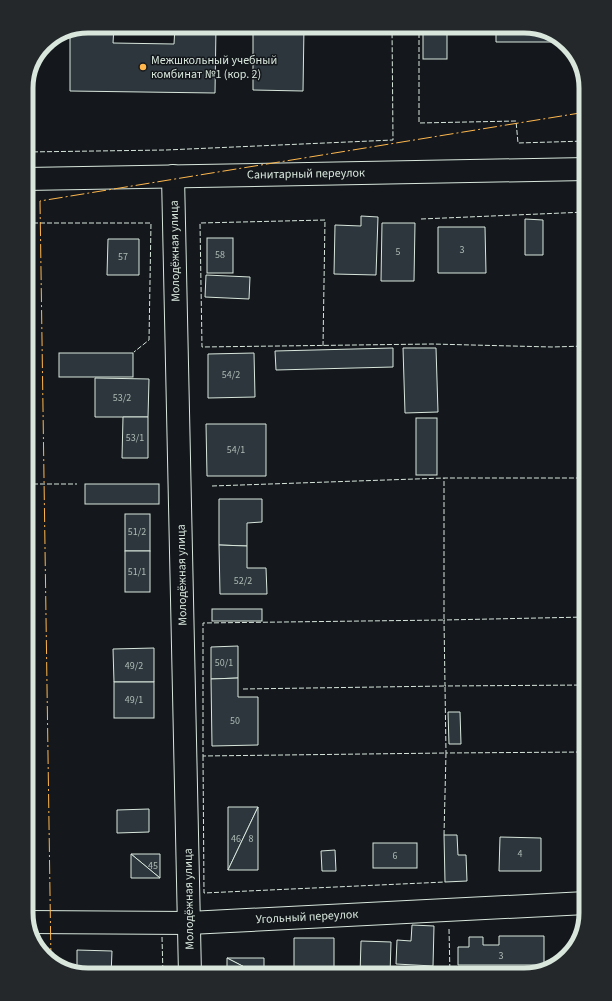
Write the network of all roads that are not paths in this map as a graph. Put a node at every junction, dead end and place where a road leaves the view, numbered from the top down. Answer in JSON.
{"nodes":[{"id":1,"x":579,"y":169,"type":"edge"},
{"id":2,"x":173,"y":176,"type":"junction"},
{"id":3,"x":33,"y":179,"type":"edge"},
{"id":4,"x":579,"y":903,"type":"edge"},
{"id":5,"x":33,"y":922,"type":"edge"},
{"id":6,"x":189,"y":923,"type":"junction"},
{"id":7,"x":190,"y":968,"type":"edge"}],
"edges":[{"from":1,"to":2,"type":"street","name":"Санитарный переулок"},
{"from":2,"to":3,"type":"street","name":"Санитарный переулок"},
{"from":2,"to":6,"type":"street","name":"Молодёжная улица"},
{"from":4,"to":6,"type":"street","name":"Угольный переулок"},
{"from":5,"to":6,"type":"street","name":"Угольный переулок"},
{"from":6,"to":7,"type":"street","name":"Молодёжная улица"}]}
